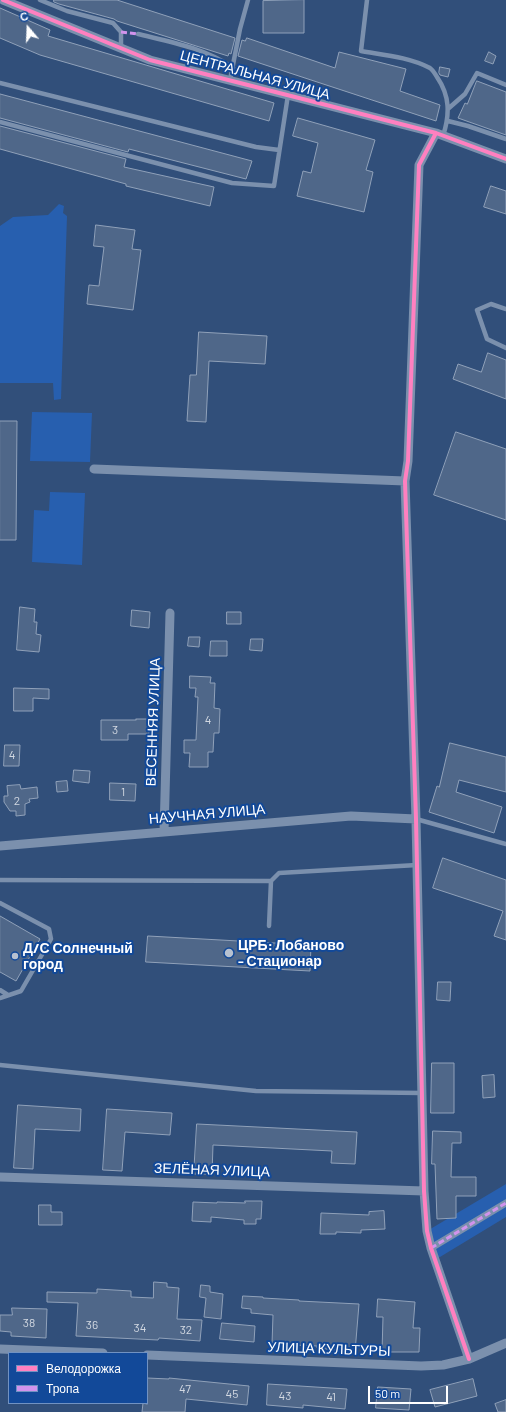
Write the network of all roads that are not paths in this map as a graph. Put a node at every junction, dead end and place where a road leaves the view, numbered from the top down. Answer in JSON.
{"nodes":[{"id":1,"x":4,"y":0,"type":"edge"},
{"id":2,"x":40,"y":0,"type":"edge"},
{"id":3,"x":248,"y":0,"type":"edge"},
{"id":4,"x":367,"y":0,"type":"edge"},
{"id":5,"x":138,"y":34,"type":"dead end"},
{"id":6,"x":120,"y":47,"type":"junction"},
{"id":7,"x":233,"y":68,"type":"junction"},
{"id":8,"x":230,"y":80,"type":"junction"},
{"id":9,"x":0,"y":82,"type":"edge"},
{"id":10,"x":506,"y":85,"type":"edge"},
{"id":11,"x":288,"y":96,"type":"junction"},
{"id":12,"x":449,"y":108,"type":"junction"},
{"id":13,"x":448,"y":121,"type":"junction"},
{"id":14,"x":0,"y":122,"type":"edge"},
{"id":15,"x":440,"y":134,"type":"junction"},
{"id":16,"x":506,"y":139,"type":"edge"},
{"id":17,"x":279,"y":150,"type":"junction"},
{"id":18,"x":506,"y":159,"type":"edge"},
{"id":19,"x":506,"y":309,"type":"edge"},
{"id":20,"x":506,"y":348,"type":"edge"},
{"id":21,"x":94,"y":469,"type":"dead end"},
{"id":22,"x":405,"y":480,"type":"junction"},
{"id":23,"x":170,"y":613,"type":"dead end"},
{"id":24,"x":416,"y":819,"type":"junction"},
{"id":25,"x":164,"y":832,"type":"junction"},
{"id":26,"x":506,"y":844,"type":"edge"},
{"id":27,"x":0,"y":846,"type":"edge"},
{"id":28,"x":417,"y":865,"type":"junction"},
{"id":29,"x":0,"y":880,"type":"edge"},
{"id":30,"x":271,"y":881,"type":"junction"},
{"id":31,"x":0,"y":903,"type":"edge"},
{"id":32,"x":269,"y":926,"type":"dead end"},
{"id":33,"x":0,"y":990,"type":"edge"},
{"id":34,"x":8,"y":995,"type":"junction"},
{"id":35,"x":0,"y":998,"type":"edge"},
{"id":36,"x":0,"y":1065,"type":"edge"},
{"id":37,"x":422,"y":1093,"type":"junction"},
{"id":38,"x":0,"y":1178,"type":"edge"},
{"id":39,"x":424,"y":1191,"type":"junction"},
{"id":40,"x":506,"y":1203,"type":"edge"},
{"id":41,"x":431,"y":1248,"type":"junction"},
{"id":42,"x":506,"y":1343,"type":"edge"},
{"id":43,"x":0,"y":1349,"type":"edge"},
{"id":44,"x":77,"y":1352,"type":"edge"},
{"id":45,"x":148,"y":1355,"type":"edge"},
{"id":46,"x":469,"y":1359,"type":"junction"}],
"edges":[{"from":1,"to":6,"type":"street","name":"ЦЕНТРАЛЬНАЯ УЛИЦА"},
{"from":2,"to":6,"type":"lane"},
{"from":3,"to":7,"type":"lane"},
{"from":4,"to":12,"type":"lane"},
{"from":5,"to":7,"type":"lane"},
{"from":6,"to":8,"type":"street","name":"ЦЕНТРАЛЬНАЯ УЛИЦА"},
{"from":7,"to":8,"type":"lane"},
{"from":8,"to":11,"type":"street","name":"ЦЕНТРАЛЬНАЯ УЛИЦА"},
{"from":9,"to":17,"type":"lane"},
{"from":10,"to":12,"type":"lane"},
{"from":11,"to":15,"type":"street","name":"ЦЕНТРАЛЬНАЯ УЛИЦА"},
{"from":11,"to":17,"type":"lane"},
{"from":12,"to":13,"type":"lane"},
{"from":13,"to":15,"type":"lane"},
{"from":13,"to":16,"type":"lane"},
{"from":14,"to":17,"type":"lane"},
{"from":15,"to":18,"type":"street","name":"ЦЕНТРАЛЬНАЯ УЛИЦА"},
{"from":15,"to":22,"type":"street"},
{"from":19,"to":20,"type":"lane"},
{"from":21,"to":22,"type":"street"},
{"from":22,"to":24,"type":"street"},
{"from":23,"to":25,"type":"street","name":"ВЕСЕННЯЯ УЛИЦА"},
{"from":24,"to":25,"type":"street","name":"НАУЧНАЯ УЛИЦА"},
{"from":24,"to":26,"type":"lane"},
{"from":24,"to":28,"type":"street"},
{"from":25,"to":27,"type":"street","name":"НАУЧНАЯ УЛИЦА"},
{"from":28,"to":30,"type":"lane"},
{"from":28,"to":37,"type":"street"},
{"from":29,"to":30,"type":"lane"},
{"from":30,"to":32,"type":"lane"},
{"from":31,"to":34,"type":"lane"},
{"from":33,"to":34,"type":"lane"},
{"from":34,"to":35,"type":"lane"},
{"from":36,"to":37,"type":"lane"},
{"from":37,"to":39,"type":"street"},
{"from":38,"to":39,"type":"street","name":"ЗЕЛЁНАЯ УЛИЦА"},
{"from":39,"to":41,"type":"street"},
{"from":40,"to":41,"type":"street"},
{"from":41,"to":46,"type":"street"},
{"from":42,"to":46,"type":"street","name":"УЛИЦА КУЛЬТУРЫ"},
{"from":43,"to":44,"type":"street"},
{"from":45,"to":46,"type":"street","name":"УЛИЦА КУЛЬТУРЫ"}]}
